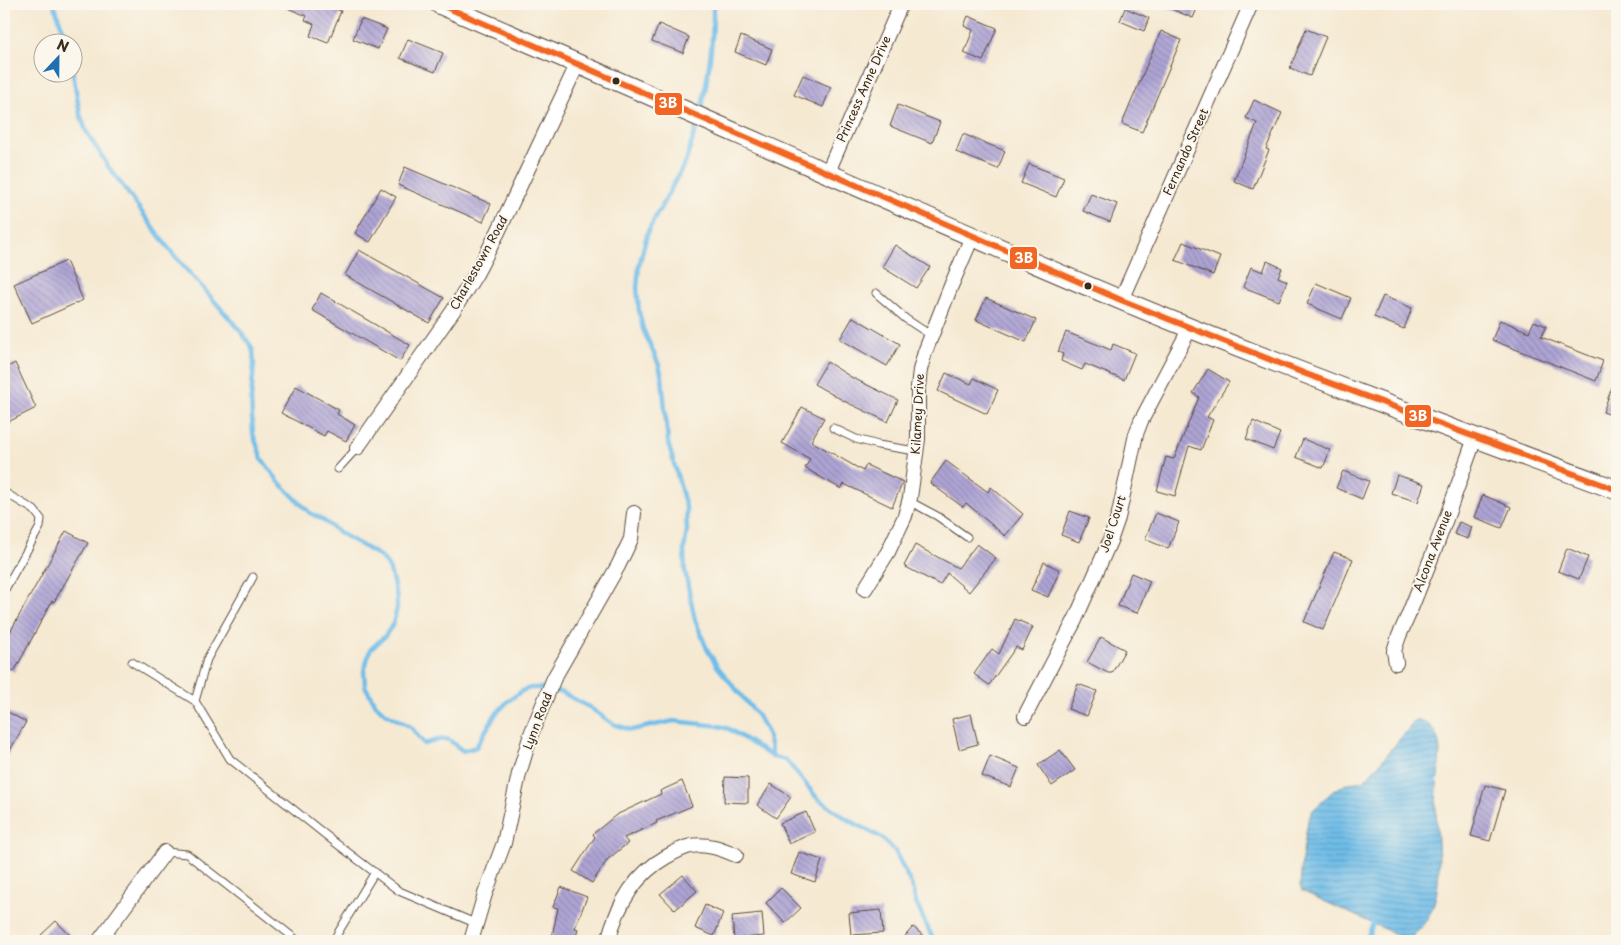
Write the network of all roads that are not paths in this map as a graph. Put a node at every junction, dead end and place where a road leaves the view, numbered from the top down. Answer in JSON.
{"nodes":[{"id":1,"x":439,"y":4,"type":"edge"},
{"id":2,"x":901,"y":4,"type":"edge"},
{"id":3,"x":1252,"y":4,"type":"edge"},
{"id":4,"x":578,"y":64,"type":"junction"},
{"id":5,"x":827,"y":174,"type":"junction"},
{"id":6,"x":972,"y":237,"type":"junction"},
{"id":7,"x":876,"y":293,"type":"dead end"},
{"id":8,"x":1121,"y":300,"type":"junction"},
{"id":9,"x":1190,"y":328,"type":"junction"},
{"id":10,"x":932,"y":336,"type":"junction"},
{"id":11,"x":833,"y":428,"type":"dead end"},
{"id":12,"x":1475,"y":438,"type":"junction"},
{"id":13,"x":357,"y":448,"type":"joint"},
{"id":14,"x":916,"y":451,"type":"junction"},
{"id":15,"x":338,"y":469,"type":"dead end"},
{"id":16,"x":1617,"y":490,"type":"edge"},
{"id":17,"x":4,"y":492,"type":"edge"},
{"id":18,"x":909,"y":502,"type":"junction"},
{"id":19,"x":634,"y":513,"type":"dead end"},
{"id":20,"x":967,"y":537,"type":"dead end"},
{"id":21,"x":253,"y":577,"type":"dead end"},
{"id":22,"x":865,"y":589,"type":"dead end"},
{"id":23,"x":4,"y":591,"type":"edge"},
{"id":24,"x":132,"y":662,"type":"dead end"},
{"id":25,"x":1396,"y":663,"type":"dead end"},
{"id":26,"x":195,"y":701,"type":"junction"},
{"id":27,"x":1025,"y":716,"type":"dead end"},
{"id":28,"x":165,"y":852,"type":"joint"},
{"id":29,"x":736,"y":856,"type":"dead end"},
{"id":30,"x":374,"y":872,"type":"junction"},
{"id":31,"x":475,"y":923,"type":"junction"},
{"id":32,"x":99,"y":941,"type":"edge"},
{"id":33,"x":298,"y":941,"type":"edge"},
{"id":34,"x":333,"y":941,"type":"edge"},
{"id":35,"x":471,"y":941,"type":"edge"},
{"id":36,"x":608,"y":941,"type":"edge"}],
"edges":[{"from":1,"to":4,"type":"street"},
{"from":2,"to":5,"type":"street","name":"Princess Anne Drive"},
{"from":3,"to":8,"type":"street","name":"Fernando Street"},
{"from":4,"to":5,"type":"street"},
{"from":4,"to":13,"type":"street","name":"Charlestown Road"},
{"from":5,"to":6,"type":"street"},
{"from":6,"to":8,"type":"street"},
{"from":6,"to":10,"type":"street","name":"Kilamey Drive"},
{"from":7,"to":10,"type":"lane"},
{"from":8,"to":9,"type":"street"},
{"from":9,"to":12,"type":"street"},
{"from":9,"to":27,"type":"street","name":"Joel Court"},
{"from":10,"to":14,"type":"street","name":"Kilamey Drive"},
{"from":11,"to":14,"type":"lane"},
{"from":12,"to":16,"type":"street"},
{"from":12,"to":25,"type":"street","name":"Alcona Avenue"},
{"from":13,"to":15,"type":"lane"},
{"from":14,"to":18,"type":"street","name":"Kilamey Drive"},
{"from":17,"to":23,"type":"lane"},
{"from":18,"to":20,"type":"lane"},
{"from":18,"to":22,"type":"street","name":"Kilamey Drive"},
{"from":19,"to":31,"type":"street","name":"Lynn Road"},
{"from":21,"to":26,"type":"lane"},
{"from":24,"to":26,"type":"lane"},
{"from":26,"to":30,"type":"lane"},
{"from":28,"to":32,"type":"street"},
{"from":28,"to":33,"type":"lane"},
{"from":29,"to":36,"type":"street"},
{"from":30,"to":31,"type":"lane"},
{"from":30,"to":34,"type":"lane"},
{"from":31,"to":35,"type":"street","name":"Lynn Road"}]}
